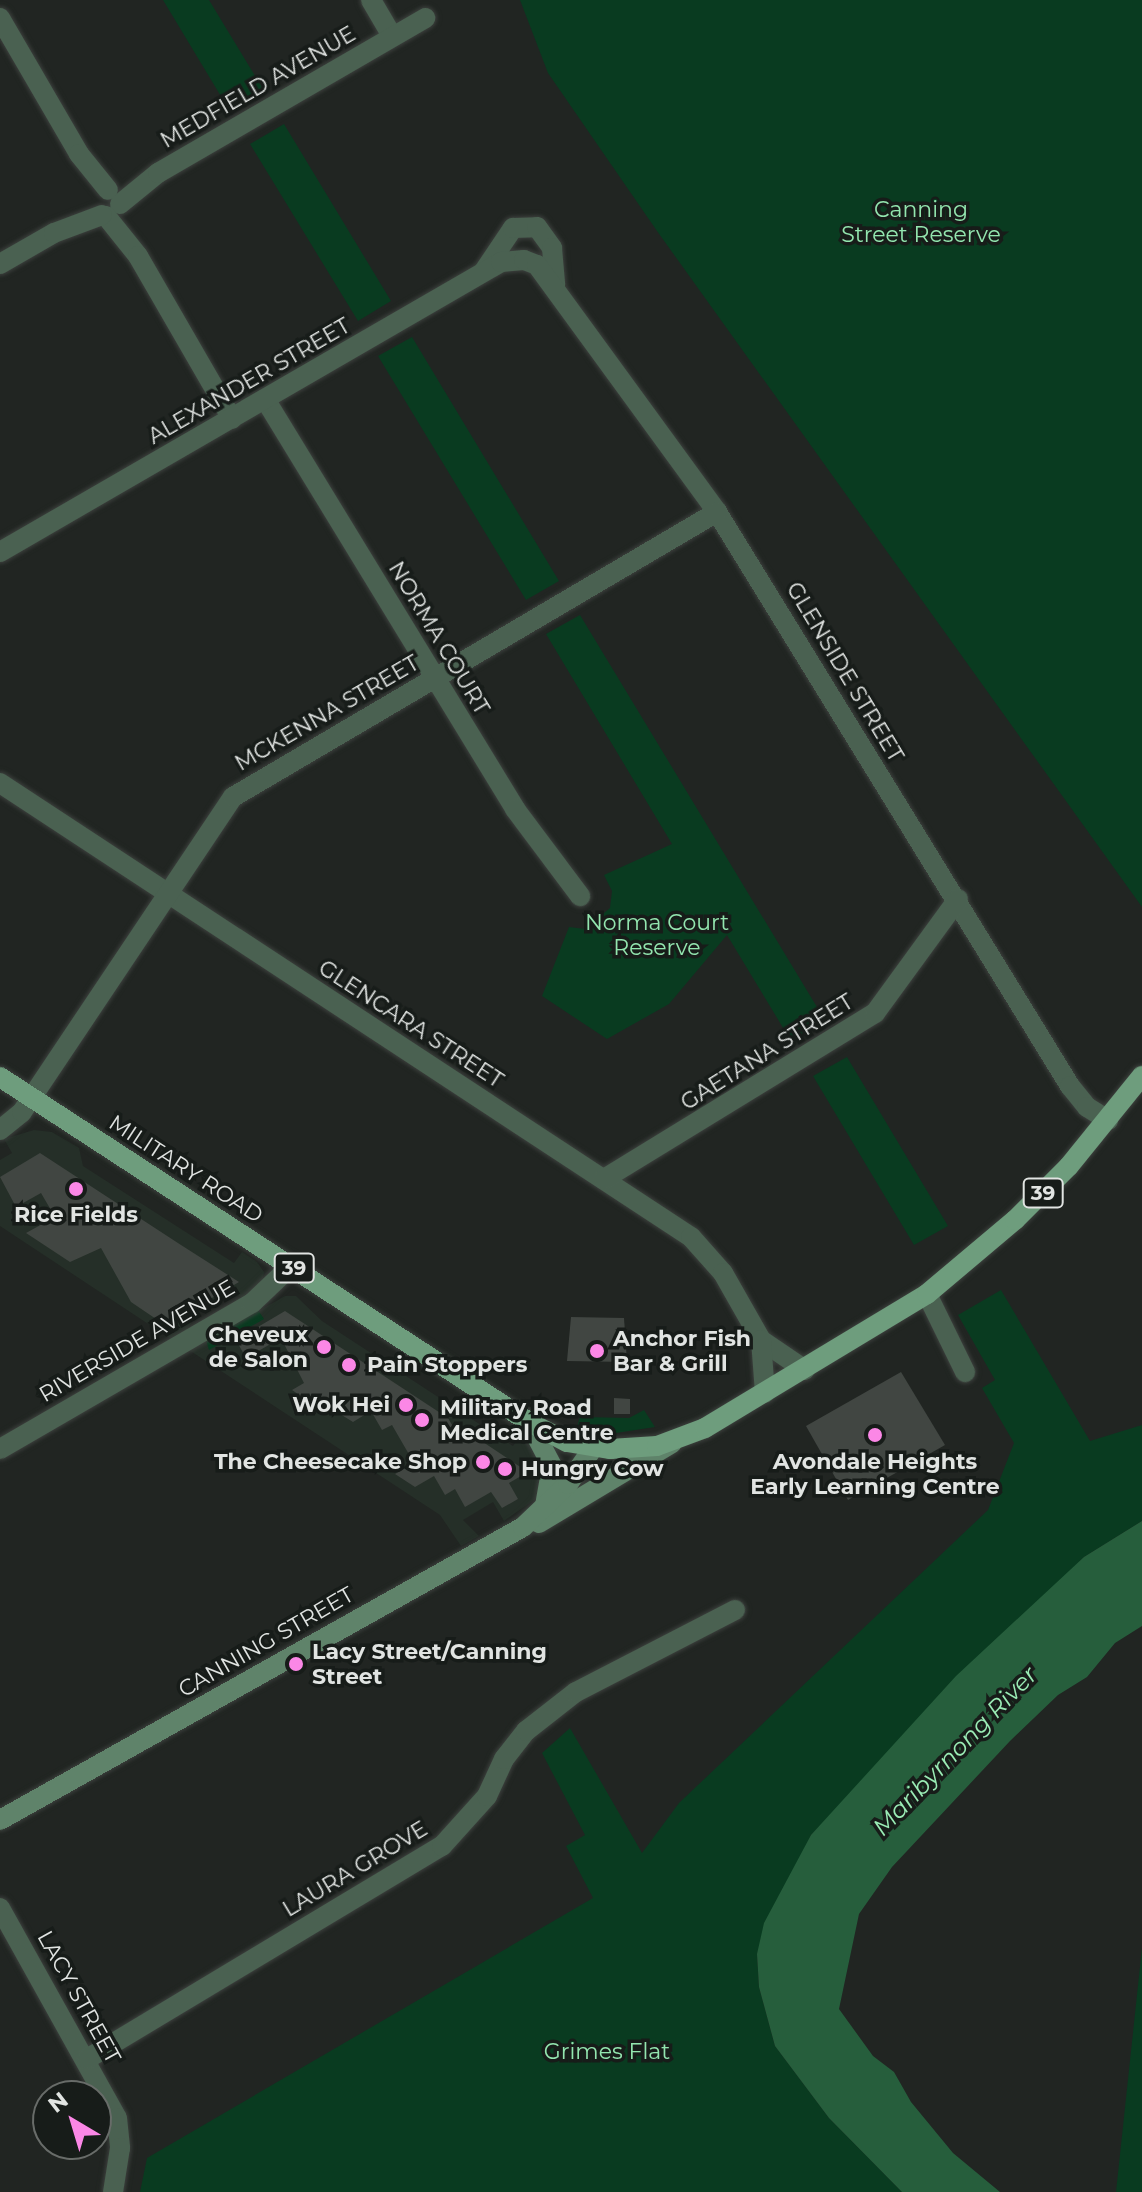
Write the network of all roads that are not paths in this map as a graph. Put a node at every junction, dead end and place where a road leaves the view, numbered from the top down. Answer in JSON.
{"nodes":[{"id":1,"x":371,"y":0,"type":"edge"},
{"id":2,"x":0,"y":18,"type":"edge"},
{"id":3,"x":425,"y":18,"type":"dead end"},
{"id":4,"x":392,"y":36,"type":"junction"},
{"id":5,"x":107,"y":203,"type":"junction"},
{"id":6,"x":524,"y":260,"type":"joint"},
{"id":7,"x":0,"y":264,"type":"edge"},
{"id":8,"x":484,"y":273,"type":"junction"},
{"id":9,"x":555,"y":285,"type":"junction"},
{"id":10,"x":265,"y":399,"type":"junction"},
{"id":11,"x":232,"y":419,"type":"junction"},
{"id":12,"x":717,"y":512,"type":"junction"},
{"id":13,"x":0,"y":552,"type":"edge"},
{"id":14,"x":436,"y":678,"type":"junction"},
{"id":15,"x":0,"y":783,"type":"edge"},
{"id":16,"x":165,"y":892,"type":"junction"},
{"id":17,"x":580,"y":896,"type":"dead end"},
{"id":18,"x":958,"y":899,"type":"junction"},
{"id":19,"x":1142,"y":1076,"type":"edge"},
{"id":20,"x":0,"y":1077,"type":"edge"},
{"id":21,"x":31,"y":1097,"type":"junction"},
{"id":22,"x":1108,"y":1120,"type":"junction"},
{"id":23,"x":0,"y":1130,"type":"edge"},
{"id":24,"x":604,"y":1179,"type":"junction"},
{"id":25,"x":291,"y":1266,"type":"junction"},
{"id":26,"x":927,"y":1294,"type":"junction"},
{"id":27,"x":761,"y":1340,"type":"junction"},
{"id":28,"x":805,"y":1370,"type":"junction"},
{"id":29,"x":965,"y":1372,"type":"dead end"},
{"id":30,"x":765,"y":1393,"type":"junction"},
{"id":31,"x":529,"y":1422,"type":"junction"},
{"id":32,"x":675,"y":1441,"type":"junction"},
{"id":33,"x":593,"y":1448,"type":"junction"},
{"id":34,"x":0,"y":1449,"type":"edge"},
{"id":35,"x":541,"y":1513,"type":"junction"},
{"id":36,"x":523,"y":1527,"type":"junction"},
{"id":37,"x":735,"y":1610,"type":"dead end"},
{"id":38,"x":36,"y":1803,"type":"junction"},
{"id":39,"x":0,"y":1820,"type":"edge"},
{"id":40,"x":0,"y":1829,"type":"edge"},
{"id":41,"x":2,"y":1909,"type":"edge"},
{"id":42,"x":87,"y":2059,"type":"junction"},
{"id":43,"x":113,"y":2192,"type":"edge"}],
"edges":[{"from":1,"to":4,"type":"street"},
{"from":2,"to":5,"type":"street"},
{"from":3,"to":4,"type":"street","name":"MEDFIELD AVENUE"},
{"from":4,"to":5,"type":"street","name":"MEDFIELD AVENUE"},
{"from":5,"to":7,"type":"street","name":"MEDFIELD AVENUE"},
{"from":5,"to":11,"type":"street"},
{"from":6,"to":8,"type":"street","name":"ALEXANDER STREET"},
{"from":6,"to":9,"type":"street","name":"GLENSIDE STREET"},
{"from":8,"to":9,"type":"street"},
{"from":8,"to":10,"type":"street","name":"ALEXANDER STREET"},
{"from":9,"to":12,"type":"street","name":"GLENSIDE STREET"},
{"from":10,"to":11,"type":"street","name":"ALEXANDER STREET"},
{"from":10,"to":14,"type":"street","name":"NORMA COURT"},
{"from":11,"to":13,"type":"street","name":"ALEXANDER STREET"},
{"from":12,"to":14,"type":"street","name":"MCKENNA STREET"},
{"from":12,"to":18,"type":"street","name":"GLENSIDE STREET"},
{"from":14,"to":16,"type":"street","name":"MCKENNA STREET"},
{"from":14,"to":17,"type":"street","name":"NORMA COURT"},
{"from":15,"to":16,"type":"street","name":"GLENCARA STREET"},
{"from":16,"to":21,"type":"street","name":"MCKENNA STREET"},
{"from":16,"to":24,"type":"street","name":"GLENCARA STREET"},
{"from":18,"to":22,"type":"street","name":"GLENSIDE STREET"},
{"from":18,"to":24,"type":"street","name":"GAETANA STREET"},
{"from":19,"to":22,"type":"main road","name":"CANNING STREET","number":"39"},
{"from":20,"to":21,"type":"main road","name":"MILITARY ROAD","number":"39"},
{"from":21,"to":23,"type":"street","name":"MCKENNA STREET"},
{"from":21,"to":25,"type":"main road","name":"MILITARY ROAD","number":"39"},
{"from":22,"to":26,"type":"main road","name":"CANNING STREET","number":"39"},
{"from":24,"to":27,"type":"street","name":"GLENCARA STREET"},
{"from":25,"to":31,"type":"main road","name":"MILITARY ROAD","number":"39"},
{"from":25,"to":34,"type":"street","name":"RIVERSIDE AVENUE"},
{"from":26,"to":28,"type":"main road","name":"CANNING STREET","number":"39"},
{"from":26,"to":29,"type":"street"},
{"from":27,"to":28,"type":"street","name":"GLENCARA STREET"},
{"from":27,"to":30,"type":"street","name":"GLENCARA STREET"},
{"from":28,"to":30,"type":"main road","name":"CANNING STREET","number":"39"},
{"from":30,"to":32,"type":"main road","name":"CANNING STREET","number":"39"},
{"from":31,"to":33,"type":"main road","name":"MILITARY ROAD","number":"39"},
{"from":31,"to":35,"type":"street"},
{"from":32,"to":33,"type":"main road","name":"CANNING STREET","number":"39"},
{"from":32,"to":36,"type":"street","name":"CANNING STREET"},
{"from":33,"to":35,"type":"street","name":"CANNING STREET"},
{"from":35,"to":36,"type":"street","name":"CANNING STREET"},
{"from":36,"to":38,"type":"street","name":"CANNING STREET"},
{"from":37,"to":42,"type":"street","name":"LAURA GROVE"},
{"from":38,"to":39,"type":"street","name":"CANNING STREET"},
{"from":38,"to":40,"type":"street","name":"CANNING STREET"},
{"from":41,"to":42,"type":"street","name":"LACY STREET"},
{"from":42,"to":43,"type":"street","name":"LACY STREET"}]}
